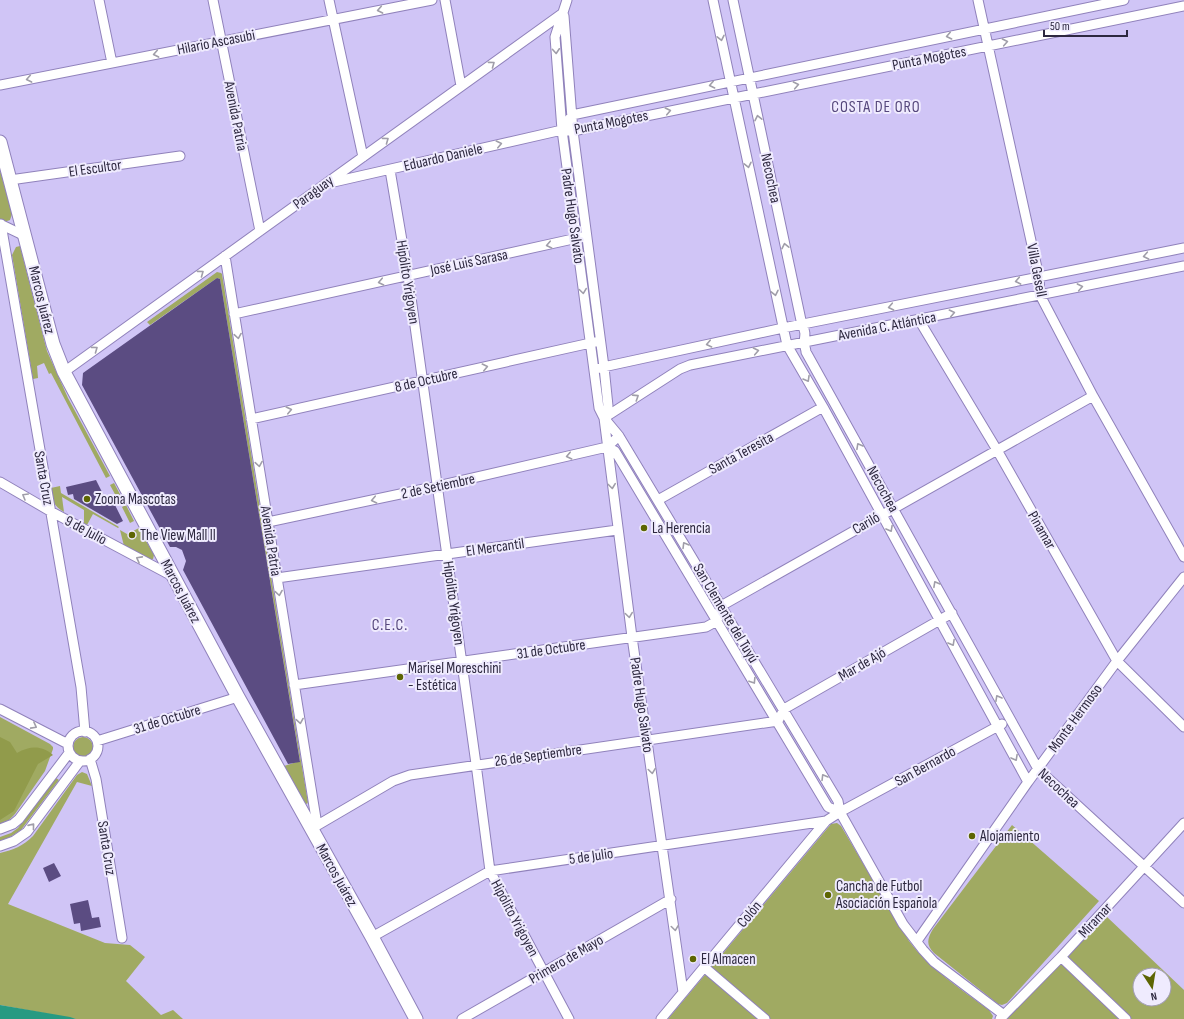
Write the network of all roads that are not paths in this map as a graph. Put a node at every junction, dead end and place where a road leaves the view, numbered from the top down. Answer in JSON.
{"nodes":[{"id":1,"x":99,"y":0,"type":"edge"},
{"id":2,"x":213,"y":0,"type":"edge"},
{"id":3,"x":329,"y":0,"type":"edge"},
{"id":4,"x":432,"y":0,"type":"edge"},
{"id":5,"x":445,"y":0,"type":"edge"},
{"id":6,"x":567,"y":0,"type":"edge"},
{"id":7,"x":713,"y":0,"type":"edge"},
{"id":8,"x":733,"y":0,"type":"edge"},
{"id":9,"x":978,"y":0,"type":"edge"},
{"id":10,"x":1124,"y":0,"type":"edge"},
{"id":11,"x":1184,"y":6,"type":"edge"},
{"id":12,"x":563,"y":13,"type":"junction"},
{"id":13,"x":334,"y":19,"type":"junction"},
{"id":14,"x":984,"y":28,"type":"junction"},
{"id":15,"x":221,"y":41,"type":"junction"},
{"id":16,"x":988,"y":46,"type":"junction"},
{"id":17,"x":112,"y":63,"type":"junction"},
{"id":18,"x":750,"y":77,"type":"junction"},
{"id":19,"x":731,"y":81,"type":"junction"},
{"id":20,"x":0,"y":85,"type":"edge"},
{"id":21,"x":461,"y":86,"type":"junction"},
{"id":22,"x":753,"y":94,"type":"junction"},
{"id":23,"x":734,"y":97,"type":"junction"},
{"id":24,"x":572,"y":115,"type":"junction"},
{"id":25,"x":562,"y":130,"type":"junction"},
{"id":26,"x":573,"y":131,"type":"junction"},
{"id":27,"x":0,"y":142,"type":"edge"},
{"id":28,"x":180,"y":156,"type":"dead end"},
{"id":29,"x":363,"y":157,"type":"junction"},
{"id":30,"x":390,"y":170,"type":"junction"},
{"id":31,"x":10,"y":180,"type":"junction"},
{"id":32,"x":325,"y":184,"type":"junction"},
{"id":33,"x":1,"y":224,"type":"edge"},
{"id":34,"x":260,"y":231,"type":"junction"},
{"id":35,"x":25,"y":236,"type":"junction"},
{"id":36,"x":587,"y":236,"type":"junction"},
{"id":37,"x":576,"y":239,"type":"junction"},
{"id":38,"x":1184,"y":248,"type":"edge"},
{"id":39,"x":225,"y":256,"type":"junction"},
{"id":40,"x":1184,"y":266,"type":"edge"},
{"id":41,"x":408,"y":276,"type":"junction"},
{"id":42,"x":1039,"y":277,"type":"junction"},
{"id":43,"x":1040,"y":295,"type":"junction"},
{"id":44,"x":234,"y":314,"type":"junction"},
{"id":45,"x":919,"y":320,"type":"junction"},
{"id":46,"x":802,"y":325,"type":"junction"},
{"id":47,"x":782,"y":328,"type":"junction"},
{"id":48,"x":601,"y":341,"type":"junction"},
{"id":49,"x":804,"y":342,"type":"junction"},
{"id":50,"x":591,"y":343,"type":"junction"},
{"id":51,"x":787,"y":345,"type":"junction"},
{"id":52,"x":604,"y":367,"type":"junction"},
{"id":53,"x":594,"y":369,"type":"junction"},
{"id":54,"x":64,"y":372,"type":"junction"},
{"id":55,"x":423,"y":381,"type":"junction"},
{"id":56,"x":1093,"y":396,"type":"junction"},
{"id":57,"x":823,"y":407,"type":"junction"},
{"id":58,"x":604,"y":418,"type":"junction"},
{"id":59,"x":251,"y":419,"type":"junction"},
{"id":60,"x":619,"y":436,"type":"junction"},
{"id":61,"x":607,"y":447,"type":"junction"},
{"id":62,"x":997,"y":450,"type":"junction"},
{"id":63,"x":0,"y":482,"type":"edge"},
{"id":64,"x":438,"y":486,"type":"junction"},
{"id":65,"x":658,"y":500,"type":"junction"},
{"id":66,"x":893,"y":508,"type":"junction"},
{"id":67,"x":50,"y":511,"type":"junction"},
{"id":68,"x":882,"y":514,"type":"junction"},
{"id":69,"x":268,"y":522,"type":"junction"},
{"id":70,"x":617,"y":530,"type":"junction"},
{"id":71,"x":447,"y":554,"type":"junction"},
{"id":72,"x":1184,"y":557,"type":"edge"},
{"id":73,"x":174,"y":577,"type":"junction"},
{"id":74,"x":1184,"y":577,"type":"edge"},
{"id":75,"x":277,"y":578,"type":"junction"},
{"id":76,"x":721,"y":606,"type":"junction"},
{"id":77,"x":952,"y":613,"type":"junction"},
{"id":78,"x":940,"y":620,"type":"junction"},
{"id":79,"x":714,"y":623,"type":"junction"},
{"id":80,"x":632,"y":637,"type":"junction"},
{"id":81,"x":1117,"y":661,"type":"junction"},
{"id":82,"x":462,"y":662,"type":"junction"},
{"id":83,"x":294,"y":685,"type":"junction"},
{"id":84,"x":238,"y":697,"type":"junction"},
{"id":85,"x":0,"y":709,"type":"edge"},
{"id":86,"x":784,"y":709,"type":"junction"},
{"id":87,"x":1010,"y":719,"type":"junction"},
{"id":88,"x":778,"y":721,"type":"junction"},
{"id":89,"x":998,"y":726,"type":"junction"},
{"id":90,"x":1184,"y":727,"type":"edge"},
{"id":91,"x":85,"y":732,"type":"junction"},
{"id":92,"x":647,"y":740,"type":"junction"},
{"id":93,"x":96,"y":741,"type":"junction"},
{"id":94,"x":68,"y":748,"type":"junction"},
{"id":95,"x":90,"y":759,"type":"junction"},
{"id":96,"x":80,"y":761,"type":"junction"},
{"id":97,"x":476,"y":764,"type":"junction"},
{"id":98,"x":1038,"y":769,"type":"junction"},
{"id":99,"x":1028,"y":782,"type":"junction"},
{"id":100,"x":840,"y":812,"type":"junction"},
{"id":101,"x":826,"y":821,"type":"junction"},
{"id":102,"x":1184,"y":823,"type":"edge"},
{"id":103,"x":314,"y":827,"type":"junction"},
{"id":104,"x":0,"y":829,"type":"edge"},
{"id":105,"x":0,"y":846,"type":"edge"},
{"id":106,"x":663,"y":846,"type":"junction"},
{"id":107,"x":1145,"y":866,"type":"junction"},
{"id":108,"x":490,"y":871,"type":"junction"},
{"id":109,"x":670,"y":899,"type":"junction"},
{"id":110,"x":1184,"y":903,"type":"edge"},
{"id":111,"x":372,"y":937,"type":"junction"},
{"id":112,"x":122,"y":938,"type":"dead end"},
{"id":113,"x":917,"y":941,"type":"junction"},
{"id":114,"x":1060,"y":957,"type":"junction"},
{"id":115,"x":704,"y":967,"type":"junction"},
{"id":116,"x":544,"y":972,"type":"junction"},
{"id":117,"x":684,"y":992,"type":"junction"},
{"id":118,"x":1001,"y":1017,"type":"edge"},
{"id":119,"x":416,"y":1019,"type":"edge"},
{"id":120,"x":462,"y":1019,"type":"edge"},
{"id":121,"x":569,"y":1019,"type":"edge"},
{"id":122,"x":661,"y":1019,"type":"edge"},
{"id":123,"x":766,"y":1019,"type":"edge"},
{"id":124,"x":1126,"y":1019,"type":"edge"}],
"edges":[{"from":1,"to":17,"type":"street"},
{"from":2,"to":15,"type":"street","name":"Avenida Patria"},
{"from":3,"to":13,"type":"street"},
{"from":4,"to":13,"type":"street","name":"Hilario Ascasubi","one_way":true},
{"from":5,"to":21,"type":"street"},
{"from":6,"to":12,"type":"street","name":"Padre Hugo Salvato"},
{"from":7,"to":19,"type":"street","name":"Necochea","one_way":true},
{"from":8,"to":18,"type":"street","name":"Necochea"},
{"from":9,"to":14,"type":"street","name":"Villa Gesell"},
{"from":10,"to":14,"type":"street","name":"Punta Mogotes"},
{"from":16,"to":11,"type":"street","name":"Punta Mogotes","one_way":true},
{"from":21,"to":12,"type":"street","name":"Paraguay","one_way":true},
{"from":12,"to":24,"type":"street","name":"Padre Hugo Salvato"},
{"from":12,"to":25,"type":"street","name":"Padre Hugo Salvato","one_way":true},
{"from":13,"to":15,"type":"street","name":"Hilario Ascasubi"},
{"from":13,"to":29,"type":"street"},
{"from":14,"to":16,"type":"street","name":"Villa Gesell"},
{"from":14,"to":18,"type":"street","name":"Punta Mogotes","one_way":true},
{"from":15,"to":17,"type":"street","name":"Hilario Ascasubi","one_way":true},
{"from":15,"to":34,"type":"street","name":"Avenida Patria"},
{"from":22,"to":16,"type":"street","name":"Punta Mogotes","one_way":true},
{"from":16,"to":42,"type":"street","name":"Villa Gesell"},
{"from":17,"to":20,"type":"street","name":"Hilario Ascasubi","one_way":true},
{"from":18,"to":19,"type":"street","name":"Punta Mogotes"},
{"from":18,"to":22,"type":"street","name":"Necochea"},
{"from":19,"to":23,"type":"street","name":"Necochea"},
{"from":19,"to":24,"type":"street","name":"Punta Mogotes","one_way":true},
{"from":29,"to":21,"type":"street","name":"Paraguay","one_way":true},
{"from":22,"to":23,"type":"street","name":"Punta Mogotes"},
{"from":46,"to":22,"type":"street","name":"Necochea","one_way":true},
{"from":26,"to":23,"type":"street","name":"Punta Mogotes","one_way":true},
{"from":23,"to":47,"type":"street","name":"Necochea","one_way":true},
{"from":24,"to":25,"type":"street","name":"Punta Mogotes"},
{"from":24,"to":26,"type":"street","name":"Padre Hugo Salvato"},
{"from":25,"to":26,"type":"street","name":"Punta Mogotes"},
{"from":30,"to":25,"type":"street","name":"Eduardo Daniele","one_way":true},
{"from":25,"to":37,"type":"street","name":"Padre Hugo Salvato"},
{"from":26,"to":36,"type":"street","name":"Padre Hugo Salvato"},
{"from":27,"to":31,"type":"main road","name":"Marcos Juárez"},
{"from":28,"to":31,"type":"street","name":"El Escultor"},
{"from":29,"to":32,"type":"street","name":"Paraguay"},
{"from":30,"to":32,"type":"street","name":"Eduardo Daniele"},
{"from":30,"to":41,"type":"street","name":"Hipólito Yrigoyen"},
{"from":31,"to":35,"type":"main road","name":"Marcos Juárez"},
{"from":32,"to":34,"type":"street","name":"Paraguay"},
{"from":33,"to":35,"type":"street"},
{"from":33,"to":67,"type":"street","name":"Santa Cruz"},
{"from":34,"to":39,"type":"street","name":"Paraguay"},
{"from":35,"to":54,"type":"main road","name":"Marcos Juárez"},
{"from":36,"to":37,"type":"street","name":"José Luis Sarasa"},
{"from":36,"to":48,"type":"street","name":"Padre Hugo Salvato"},
{"from":37,"to":41,"type":"street","name":"José Luis Sarasa","one_way":true},
{"from":37,"to":50,"type":"street","name":"Padre Hugo Salvato","one_way":true},
{"from":38,"to":42,"type":"street","name":"Avenida C. Atlántica","one_way":true},
{"from":39,"to":44,"type":"street","name":"Avenida Patria"},
{"from":54,"to":39,"type":"street","name":"Paraguay","one_way":true},
{"from":43,"to":40,"type":"street","name":"Avenida C. Atlántica","one_way":true},
{"from":41,"to":44,"type":"street","name":"José Luis Sarasa","one_way":true},
{"from":41,"to":55,"type":"street","name":"Hipólito Yrigoyen"},
{"from":42,"to":43,"type":"street","name":"Villa Gesell"},
{"from":42,"to":46,"type":"street","name":"Avenida C. Atlántica","one_way":true},
{"from":45,"to":43,"type":"street","name":"Avenida C. Atlántica","one_way":true},
{"from":43,"to":56,"type":"street","name":"Villa Gesell"},
{"from":44,"to":59,"type":"street","name":"Avenida Patria","one_way":true},
{"from":45,"to":49,"type":"street","name":"Avenida C. Atlántica"},
{"from":45,"to":62,"type":"street","name":"Pinamar"},
{"from":46,"to":47,"type":"street","name":"Avenida C. Atlántica"},
{"from":46,"to":49,"type":"street","name":"Necochea"},
{"from":47,"to":51,"type":"street","name":"Necochea"},
{"from":47,"to":52,"type":"street","name":"Avenida C. Atlántica","one_way":true},
{"from":48,"to":50,"type":"street","name":"8 de Octubre"},
{"from":48,"to":52,"type":"street","name":"Padre Hugo Salvato"},
{"from":49,"to":51,"type":"street","name":"Avenida C. Atlántica"},
{"from":66,"to":49,"type":"street","name":"Necochea","one_way":true},
{"from":50,"to":53,"type":"street","name":"Padre Hugo Salvato"},
{"from":55,"to":50,"type":"street","name":"8 de Octubre","one_way":true},
{"from":51,"to":57,"type":"street","name":"Necochea","one_way":true},
{"from":58,"to":51,"type":"street","name":"Avenida C. Atlántica","one_way":true},
{"from":52,"to":53,"type":"street","name":"Avenida C. Atlántica"},
{"from":52,"to":58,"type":"street","name":"Padre Hugo Salvato"},
{"from":53,"to":58,"type":"street","name":"Padre Hugo Salvato"},
{"from":54,"to":73,"type":"main road","name":"Marcos Juárez"},
{"from":59,"to":55,"type":"street","name":"8 de Octubre","one_way":true},
{"from":55,"to":64,"type":"street","name":"Hipólito Yrigoyen"},
{"from":56,"to":62,"type":"street","name":"Cariló"},
{"from":56,"to":72,"type":"street","name":"Villa Gesell"},
{"from":57,"to":65,"type":"street","name":"Santa Teresita"},
{"from":57,"to":68,"type":"street","name":"Necochea"},
{"from":58,"to":60,"type":"street","name":"San Clemente del Tuyú"},
{"from":58,"to":61,"type":"street","name":"Padre Hugo Salvato"},
{"from":59,"to":69,"type":"street","name":"Avenida Patria","one_way":true},
{"from":60,"to":61,"type":"street"},
{"from":60,"to":65,"type":"street","name":"San Clemente del Tuyú"},
{"from":61,"to":64,"type":"street","name":"2 de Setiembre","one_way":true},
{"from":61,"to":70,"type":"street","name":"Padre Hugo Salvato","one_way":true},
{"from":61,"to":79,"type":"street","name":"San Clemente del Tuyú"},
{"from":62,"to":66,"type":"street","name":"Cariló"},
{"from":62,"to":81,"type":"street","name":"Pinamar"},
{"from":67,"to":63,"type":"street","name":"9 de Julio","one_way":true},
{"from":64,"to":69,"type":"street","name":"2 de Setiembre","one_way":true},
{"from":64,"to":71,"type":"street","name":"Hipólito Yrigoyen"},
{"from":76,"to":65,"type":"street","name":"San Clemente del Tuyú","one_way":true},
{"from":66,"to":68,"type":"street","name":"Cariló"},
{"from":77,"to":66,"type":"street","name":"Necochea","one_way":true},
{"from":73,"to":67,"type":"street","name":"9 de Julio","one_way":true},
{"from":67,"to":91,"type":"street","name":"Santa Cruz"},
{"from":68,"to":76,"type":"street","name":"Cariló"},
{"from":68,"to":78,"type":"street","name":"Necochea","one_way":true},
{"from":69,"to":75,"type":"street","name":"Avenida Patria"},
{"from":70,"to":71,"type":"street","name":"El Mercantil"},
{"from":70,"to":80,"type":"street","name":"Padre Hugo Salvato","one_way":true},
{"from":71,"to":75,"type":"street","name":"El Mercantil"},
{"from":71,"to":82,"type":"street","name":"Hipólito Yrigoyen"},
{"from":73,"to":84,"type":"main road","name":"Marcos Juárez"},
{"from":74,"to":81,"type":"street","name":"Monte Hermoso"},
{"from":75,"to":83,"type":"street","name":"Avenida Patria","one_way":true},
{"from":76,"to":79,"type":"street"},
{"from":76,"to":86,"type":"street","name":"San Clemente del Tuyú"},
{"from":77,"to":78,"type":"street","name":"Mar de Ajó"},
{"from":87,"to":77,"type":"street","name":"Necochea","one_way":true},
{"from":78,"to":86,"type":"street","name":"Mar de Ajó"},
{"from":78,"to":89,"type":"street","name":"Necochea","one_way":true},
{"from":79,"to":80,"type":"street","name":"31 de Octubre"},
{"from":79,"to":88,"type":"street","name":"San Clemente del Tuyú","one_way":true},
{"from":80,"to":82,"type":"street","name":"31 de Octubre"},
{"from":80,"to":92,"type":"street","name":"Padre Hugo Salvato"},
{"from":81,"to":90,"type":"street","name":"Pinamar"},
{"from":81,"to":98,"type":"street","name":"Monte Hermoso"},
{"from":82,"to":83,"type":"street","name":"31 de Octubre"},
{"from":82,"to":97,"type":"street","name":"Hipólito Yrigoyen"},
{"from":83,"to":103,"type":"street","name":"Avenida Patria","one_way":true},
{"from":84,"to":93,"type":"street","name":"31 de Octubre"},
{"from":84,"to":103,"type":"main road","name":"Marcos Juárez"},
{"from":85,"to":94,"type":"street","one_way":true},
{"from":86,"to":88,"type":"street"},
{"from":100,"to":86,"type":"street","name":"San Clemente del Tuyú","one_way":true},
{"from":87,"to":89,"type":"street","name":"San Bernardo"},
{"from":87,"to":98,"type":"street","name":"Necochea"},
{"from":88,"to":92,"type":"street","name":"26 de Septiembre"},
{"from":88,"to":100,"type":"street","name":"San Clemente del Tuyú"},
{"from":89,"to":99,"type":"street","name":"Necochea","one_way":true},
{"from":89,"to":100,"type":"street","name":"San Bernardo"},
{"from":91,"to":93,"type":"street"},
{"from":91,"to":94,"type":"street"},
{"from":92,"to":97,"type":"street","name":"26 de Septiembre"},
{"from":92,"to":106,"type":"street","name":"Padre Hugo Salvato","one_way":true},
{"from":93,"to":95,"type":"street"},
{"from":94,"to":96,"type":"street"},
{"from":94,"to":104,"type":"street"},
{"from":95,"to":96,"type":"street"},
{"from":95,"to":112,"type":"street","name":"Santa Cruz"},
{"from":105,"to":96,"type":"street","one_way":true},
{"from":97,"to":103,"type":"street","name":"26 de Septiembre"},
{"from":97,"to":108,"type":"street","name":"Hipólito Yrigoyen"},
{"from":98,"to":99,"type":"street","name":"Monte Hermoso"},
{"from":98,"to":107,"type":"street","name":"Necochea"},
{"from":99,"to":113,"type":"street","name":"Monte Hermoso"},
{"from":100,"to":101,"type":"street","name":"Colón"},
{"from":100,"to":113,"type":"street","name":"San Clemente del Tuyú"},
{"from":101,"to":106,"type":"street","name":"5 de Julio"},
{"from":101,"to":115,"type":"street","name":"Colón"},
{"from":102,"to":107,"type":"street","name":"Miramar"},
{"from":103,"to":111,"type":"main road","name":"Marcos Juárez"},
{"from":106,"to":108,"type":"street","name":"5 de Julio"},
{"from":106,"to":109,"type":"street","name":"Padre Hugo Salvato"},
{"from":107,"to":110,"type":"street","name":"Necochea"},
{"from":107,"to":114,"type":"street","name":"Miramar"},
{"from":108,"to":111,"type":"street","name":"5 de Julio"},
{"from":108,"to":116,"type":"street","name":"Hipólito Yrigoyen"},
{"from":109,"to":116,"type":"street","name":"Primero de Mayo"},
{"from":109,"to":117,"type":"street","name":"Padre Hugo Salvato","one_way":true},
{"from":111,"to":119,"type":"main road","name":"Marcos Juárez"},
{"from":113,"to":118,"type":"street","name":"San Clemente del Tuyú"},
{"from":114,"to":118,"type":"street","name":"Miramar"},
{"from":114,"to":124,"type":"street"},
{"from":115,"to":117,"type":"street","name":"Colón"},
{"from":115,"to":123,"type":"street"},
{"from":116,"to":120,"type":"street","name":"Primero de Mayo"},
{"from":116,"to":121,"type":"street","name":"Hipólito Yrigoyen"},
{"from":117,"to":122,"type":"street","name":"Colón"}]}
